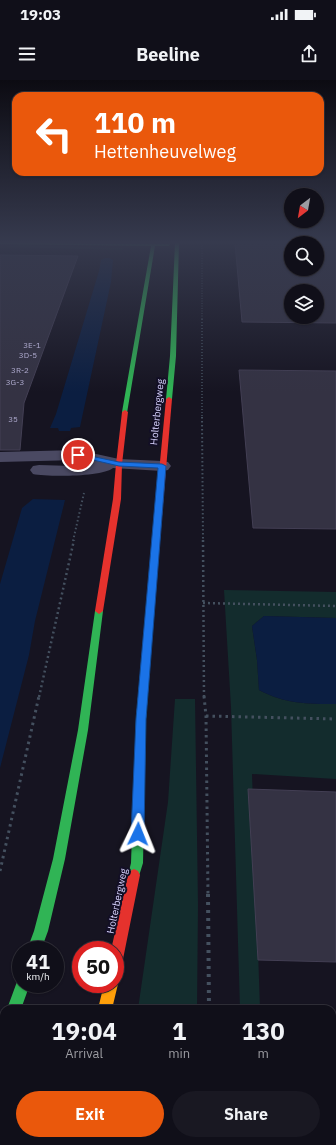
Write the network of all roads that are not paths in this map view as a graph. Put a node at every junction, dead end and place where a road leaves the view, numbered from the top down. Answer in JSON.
{"nodes":[{"id":1,"x":145,"y":293,"type":"edge"},
{"id":2,"x":175,"y":293,"type":"edge"},
{"id":3,"x":0,"y":457,"type":"edge"},
{"id":4,"x":119,"y":464,"type":"junction"},
{"id":5,"x":162,"y":466,"type":"junction"},
{"id":6,"x":0,"y":469,"type":"edge"},
{"id":7,"x":37,"y":941,"type":"edge"},
{"id":8,"x":120,"y":941,"type":"edge"},
{"id":9,"x":20,"y":993,"type":"edge"},
{"id":10,"x":109,"y":993,"type":"edge"},
{"id":11,"x":15,"y":1005,"type":"edge"},
{"id":12,"x":107,"y":1005,"type":"edge"}],
"edges":[{"from":1,"to":4,"type":"main road"},
{"from":2,"to":5,"type":"main road","name":"Holterbergweg"},
{"from":3,"to":4,"type":"street"},
{"from":4,"to":5,"type":"street"},
{"from":4,"to":6,"type":"street"},
{"from":4,"to":7,"type":"main road"},
{"from":5,"to":8,"type":"main road","name":"Holterbergweg"},
{"from":9,"to":11,"type":"main road"},
{"from":10,"to":12,"type":"main road"}]}
